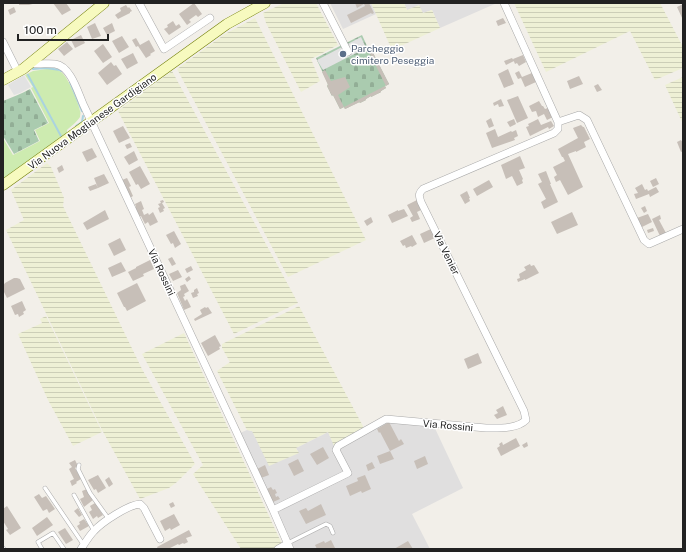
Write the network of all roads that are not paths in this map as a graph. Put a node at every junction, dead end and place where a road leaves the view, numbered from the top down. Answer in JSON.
{"nodes":[{"id":1,"x":104,"y":3,"type":"edge"},
{"id":2,"x":139,"y":3,"type":"edge"},
{"id":3,"x":265,"y":3,"type":"edge"},
{"id":4,"x":323,"y":3,"type":"edge"},
{"id":5,"x":504,"y":3,"type":"edge"},
{"id":6,"x":210,"y":18,"type":"dead end"},
{"id":7,"x":3,"y":42,"type":"edge"},
{"id":8,"x":348,"y":52,"type":"dead end"},
{"id":9,"x":30,"y":63,"type":"junction"},
{"id":10,"x":18,"y":72,"type":"junction"},
{"id":11,"x":3,"y":80,"type":"edge"},
{"id":12,"x":91,"y":122,"type":"junction"},
{"id":13,"x":558,"y":122,"type":"junction"},
{"id":14,"x":3,"y":185,"type":"edge"},
{"id":15,"x":683,"y":229,"type":"edge"},
{"id":16,"x":486,"y":428,"type":"joint"},
{"id":17,"x":79,"y":465,"type":"dead end"},
{"id":18,"x":45,"y":488,"type":"dead end"},
{"id":19,"x":74,"y":495,"type":"dead end"},
{"id":20,"x":273,"y":510,"type":"junction"},
{"id":21,"x":108,"y":518,"type":"junction"},
{"id":22,"x":94,"y":531,"type":"junction"},
{"id":23,"x":334,"y":533,"type":"dead end"},
{"id":24,"x":160,"y":539,"type":"dead end"},
{"id":25,"x":288,"y":546,"type":"edge"},
{"id":26,"x":82,"y":547,"type":"edge"},
{"id":27,"x":42,"y":549,"type":"edge"},
{"id":28,"x":64,"y":549,"type":"edge"},
{"id":29,"x":278,"y":549,"type":"edge"}],
"edges":[{"from":1,"to":9,"type":"main road"},
{"from":2,"to":6,"type":"street"},
{"from":3,"to":12,"type":"main road","name":"Via Nuova Moglianese Gardigiano"},
{"from":4,"to":8,"type":"street"},
{"from":5,"to":13,"type":"street"},
{"from":7,"to":10,"type":"street"},
{"from":9,"to":10,"type":"main road"},
{"from":9,"to":12,"type":"street","name":"Via Rossini"},
{"from":10,"to":11,"type":"main road"},
{"from":12,"to":14,"type":"main road","name":"Via Nuova Moglianese Gardigiano"},
{"from":12,"to":20,"type":"street","name":"Via Rossini"},
{"from":13,"to":15,"type":"street"},
{"from":13,"to":16,"type":"street","name":"Via Venier"},
{"from":16,"to":20,"type":"street","name":"Via Rossini"},
{"from":17,"to":21,"type":"lane"},
{"from":18,"to":26,"type":"lane"},
{"from":19,"to":22,"type":"lane"},
{"from":20,"to":25,"type":"street","name":"Via Rossini"},
{"from":21,"to":22,"type":"street"},
{"from":21,"to":24,"type":"street"},
{"from":22,"to":26,"type":"street"},
{"from":23,"to":25,"type":"lane"},
{"from":25,"to":29,"type":"street"},
{"from":27,"to":28,"type":"lane"}]}
